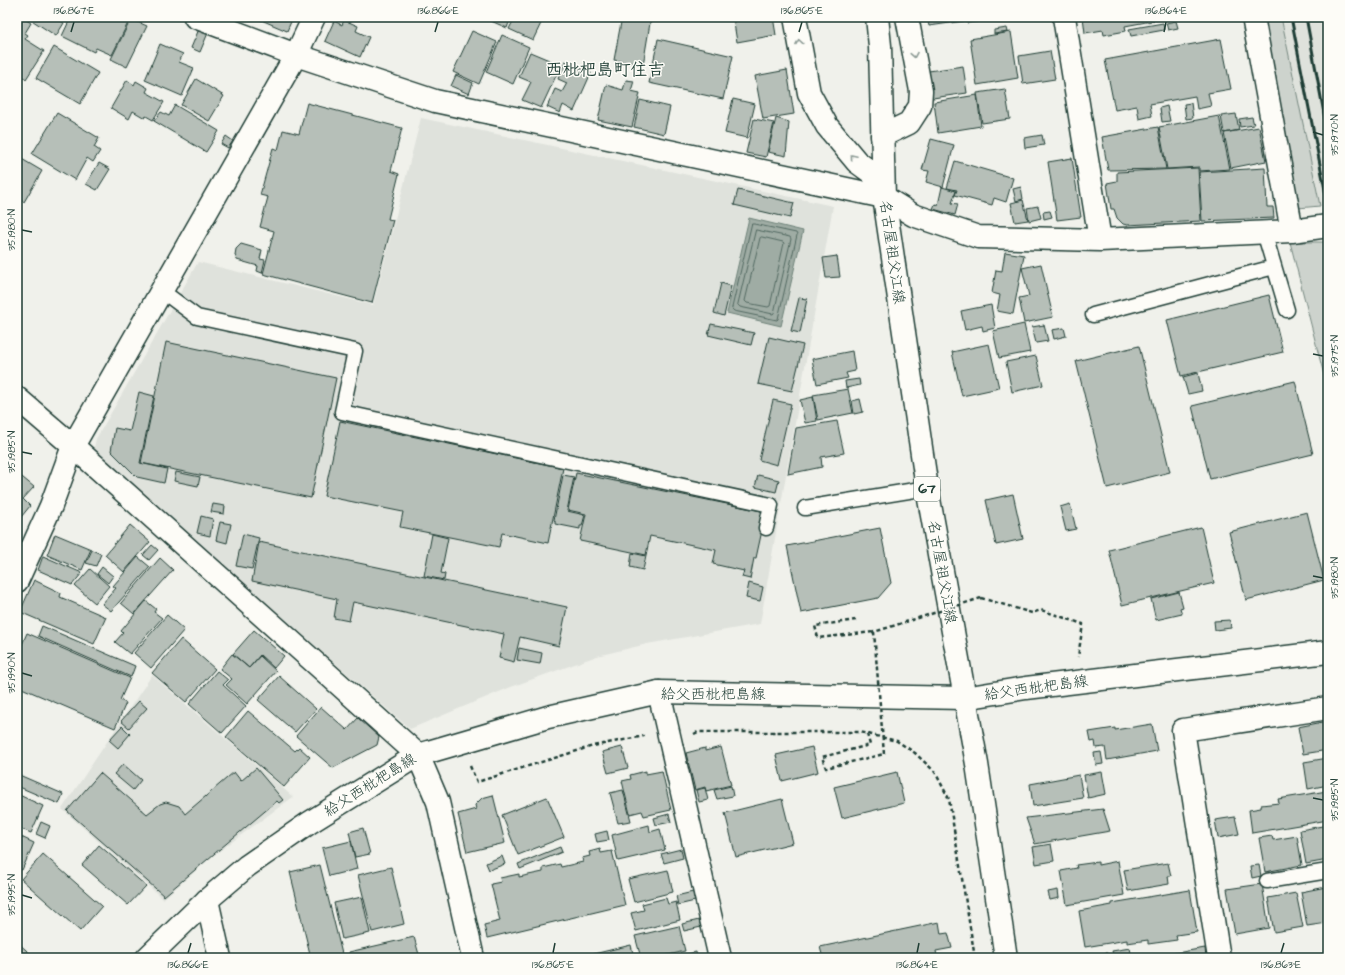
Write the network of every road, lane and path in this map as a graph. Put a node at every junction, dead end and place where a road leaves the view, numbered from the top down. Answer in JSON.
{"nodes":[{"id":1,"x":195,"y":17,"type":"edge"},
{"id":2,"x":314,"y":17,"type":"edge"},
{"id":3,"x":795,"y":17,"type":"edge"},
{"id":4,"x":877,"y":17,"type":"edge"},
{"id":5,"x":907,"y":17,"type":"edge"},
{"id":6,"x":1064,"y":17,"type":"edge"},
{"id":7,"x":1252,"y":17,"type":"edge"},
{"id":8,"x":296,"y":55,"type":"junction"},
{"id":9,"x":882,"y":136,"type":"junction"},
{"id":10,"x":884,"y":189,"type":"junction"},
{"id":11,"x":1328,"y":226,"type":"edge"},
{"id":12,"x":1292,"y":231,"type":"junction"},
{"id":13,"x":1264,"y":232,"type":"junction"},
{"id":14,"x":1100,"y":240,"type":"junction"},
{"id":15,"x":1274,"y":267,"type":"junction"},
{"id":16,"x":162,"y":291,"type":"junction"},
{"id":17,"x":1287,"y":310,"type":"dead end"},
{"id":18,"x":1093,"y":315,"type":"dead end"},
{"id":19,"x":17,"y":398,"type":"edge"},
{"id":20,"x":73,"y":446,"type":"junction"},
{"id":21,"x":927,"y":488,"type":"junction"},
{"id":22,"x":805,"y":508,"type":"dead end"},
{"id":23,"x":766,"y":528,"type":"dead end"},
{"id":24,"x":17,"y":580,"type":"edge"},
{"id":25,"x":856,"y":620,"type":"dead end"},
{"id":26,"x":874,"y":632,"type":"junction"},
{"id":27,"x":1328,"y":652,"type":"edge"},
{"id":28,"x":1078,"y":660,"type":"dead end"},
{"id":29,"x":659,"y":692,"type":"junction"},
{"id":30,"x":964,"y":698,"type":"junction"},
{"id":31,"x":1328,"y":708,"type":"edge"},
{"id":32,"x":867,"y":734,"type":"junction"},
{"id":33,"x":670,"y":738,"type":"junction"},
{"id":34,"x":459,"y":743,"type":"junction"},
{"id":35,"x":418,"y":755,"type":"junction"},
{"id":36,"x":1328,"y":871,"type":"edge"},
{"id":37,"x":1266,"y":881,"type":"dead end"},
{"id":38,"x":207,"y":900,"type":"junction"},
{"id":39,"x":147,"y":958,"type":"edge"},
{"id":40,"x":220,"y":958,"type":"edge"},
{"id":41,"x":473,"y":958,"type":"edge"},
{"id":42,"x":720,"y":958,"type":"edge"},
{"id":43,"x":975,"y":958,"type":"edge"},
{"id":44,"x":1006,"y":958,"type":"edge"},
{"id":45,"x":1219,"y":958,"type":"edge"}],
"edges":[{"from":1,"to":8,"type":"street"},
{"from":2,"to":8,"type":"street"},
{"from":10,"to":3,"type":"street","one_way":true},
{"from":4,"to":9,"type":"street","name":"名古屋祖父江線","number":"67"},
{"from":5,"to":9,"type":"street","one_way":true},
{"from":6,"to":14,"type":"street"},
{"from":7,"to":12,"type":"street"},
{"from":8,"to":10,"type":"street"},
{"from":8,"to":16,"type":"street"},
{"from":9,"to":10,"type":"street","name":"名古屋祖父江線","number":"67"},
{"from":10,"to":14,"type":"street"},
{"from":10,"to":21,"type":"street","name":"名古屋祖父江線","number":"67"},
{"from":11,"to":12,"type":"street"},
{"from":12,"to":13,"type":"street"},
{"from":13,"to":14,"type":"street"},
{"from":13,"to":15,"type":"lane"},
{"from":15,"to":17,"type":"lane"},
{"from":15,"to":18,"type":"lane"},
{"from":16,"to":20,"type":"street"},
{"from":16,"to":23,"type":"lane"},
{"from":19,"to":20,"type":"street"},
{"from":20,"to":24,"type":"street"},
{"from":20,"to":35,"type":"street"},
{"from":21,"to":22,"type":"lane"},
{"from":21,"to":30,"type":"street","name":"名古屋祖父江線","number":"67"},
{"from":25,"to":26,"type":"path"},
{"from":26,"to":28,"type":"path","bridge":true},
{"from":26,"to":32,"type":"path","bridge":true},
{"from":27,"to":30,"type":"street","name":"給父西枇杷島線"},
{"from":29,"to":30,"type":"street","name":"給父西枇杷島線"},
{"from":29,"to":33,"type":"street"},
{"from":29,"to":34,"type":"street","name":"給父西枇杷島線"},
{"from":30,"to":44,"type":"street","name":"名古屋祖父江線","number":"67"},
{"from":31,"to":45,"type":"street"},
{"from":32,"to":33,"type":"path"},
{"from":32,"to":43,"type":"path"},
{"from":33,"to":34,"type":"path"},
{"from":33,"to":42,"type":"street"},
{"from":34,"to":35,"type":"street","name":"給父西枇杷島線"},
{"from":35,"to":38,"type":"street","name":"給父西枇杷島線"},
{"from":35,"to":41,"type":"street"},
{"from":36,"to":37,"type":"lane"},
{"from":38,"to":39,"type":"street","name":"給父西枇杷島線"},
{"from":38,"to":40,"type":"street"}]}
